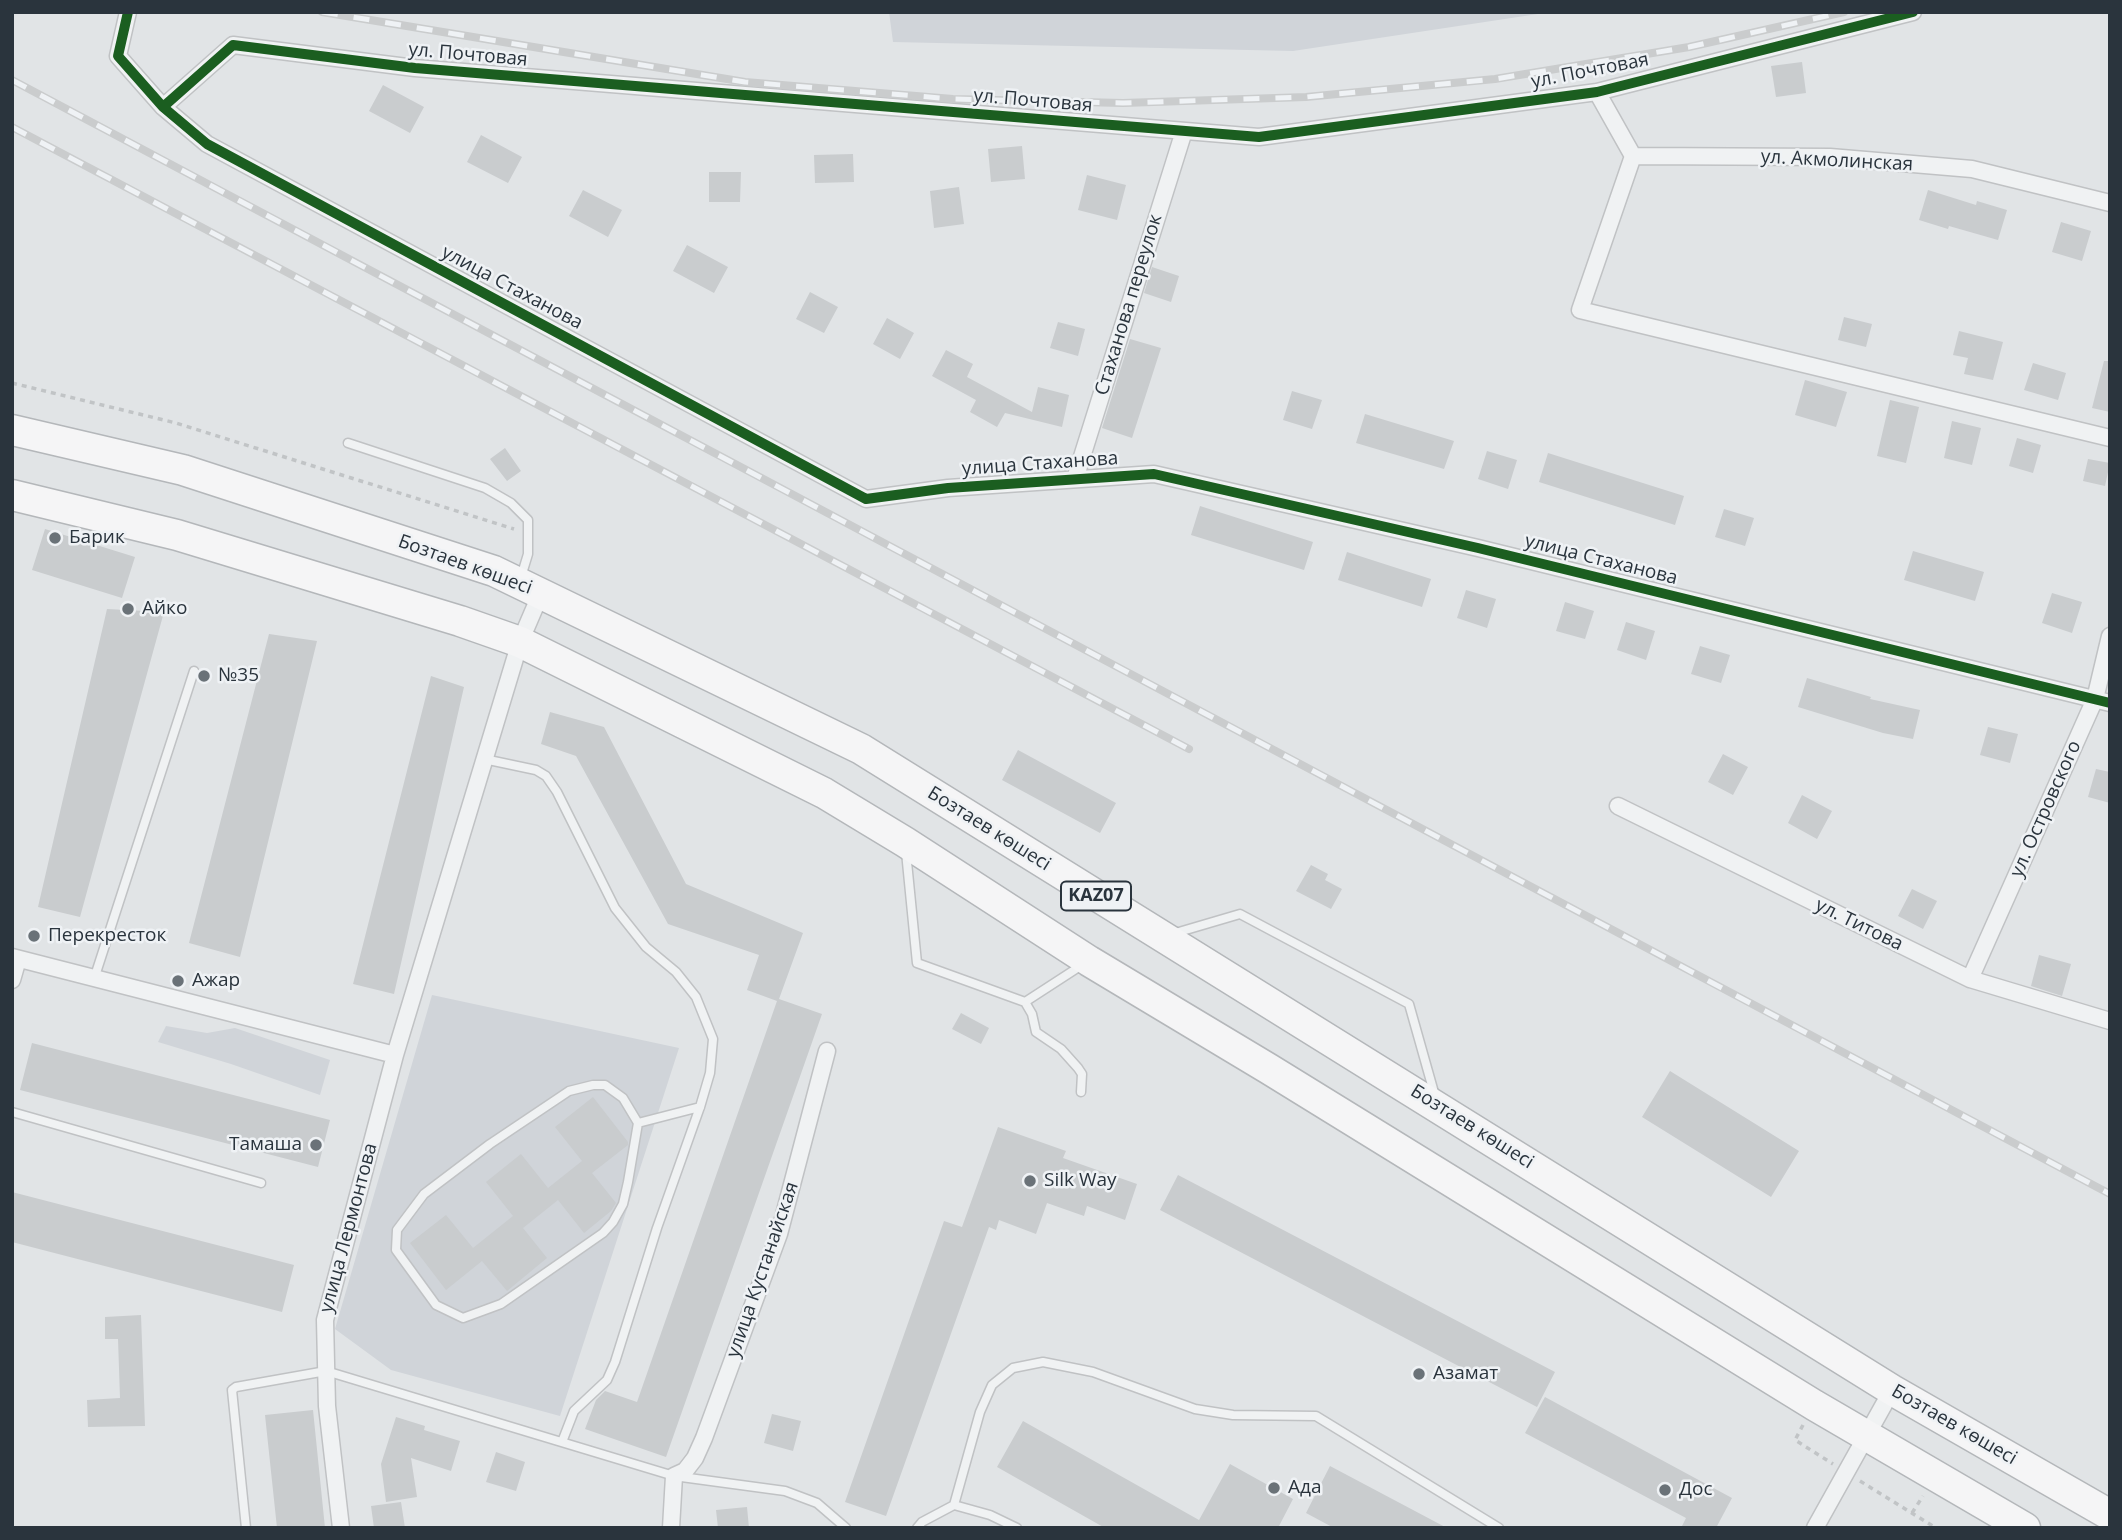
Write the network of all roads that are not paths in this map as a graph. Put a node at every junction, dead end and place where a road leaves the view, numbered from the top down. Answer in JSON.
{"nodes":[{"id":1,"x":128,"y":12,"type":"edge"},
{"id":2,"x":1913,"y":12,"type":"edge"},
{"id":3,"x":1597,"y":92,"type":"junction"},
{"id":4,"x":163,"y":107,"type":"junction"},
{"id":5,"x":1184,"y":131,"type":"junction"},
{"id":6,"x":1633,"y":156,"type":"junction"},
{"id":7,"x":2110,"y":203,"type":"edge"},
{"id":8,"x":12,"y":430,"type":"edge"},
{"id":9,"x":2110,"y":438,"type":"edge"},
{"id":10,"x":348,"y":443,"type":"dead end"},
{"id":11,"x":1075,"y":479,"type":"junction"},
{"id":12,"x":12,"y":495,"type":"edge"},
{"id":13,"x":530,"y":588,"type":"junction"},
{"id":14,"x":2110,"y":636,"type":"edge"},
{"id":15,"x":520,"y":642,"type":"junction"},
{"id":16,"x":194,"y":671,"type":"dead end"},
{"id":17,"x":2102,"y":701,"type":"edge"},
{"id":18,"x":484,"y":759,"type":"junction"},
{"id":19,"x":1618,"y":806,"type":"dead end"},
{"id":20,"x":905,"y":842,"type":"junction"},
{"id":21,"x":1163,"y":937,"type":"junction"},
{"id":22,"x":15,"y":958,"type":"edge"},
{"id":23,"x":1089,"y":961,"type":"junction"},
{"id":24,"x":94,"y":979,"type":"junction"},
{"id":25,"x":1970,"y":979,"type":"junction"},
{"id":26,"x":12,"y":980,"type":"edge"},
{"id":27,"x":1025,"y":1002,"type":"junction"},
{"id":28,"x":2110,"y":1021,"type":"edge"},
{"id":29,"x":827,"y":1051,"type":"dead end"},
{"id":30,"x":395,"y":1055,"type":"junction"},
{"id":31,"x":1081,"y":1092,"type":"dead end"},
{"id":32,"x":1438,"y":1106,"type":"junction"},
{"id":33,"x":700,"y":1107,"type":"junction"},
{"id":34,"x":12,"y":1112,"type":"edge"},
{"id":35,"x":638,"y":1123,"type":"junction"},
{"id":36,"x":261,"y":1183,"type":"dead end"},
{"id":37,"x":326,"y":1371,"type":"junction"},
{"id":38,"x":1892,"y":1390,"type":"junction"},
{"id":39,"x":1866,"y":1435,"type":"junction"},
{"id":40,"x":562,"y":1442,"type":"junction"},
{"id":41,"x":674,"y":1476,"type":"junction"},
{"id":42,"x":954,"y":1505,"type":"junction"},
{"id":43,"x":2110,"y":1515,"type":"edge"},
{"id":44,"x":246,"y":1528,"type":"edge"},
{"id":45,"x":341,"y":1528,"type":"edge"},
{"id":46,"x":671,"y":1528,"type":"edge"},
{"id":47,"x":846,"y":1528,"type":"edge"},
{"id":48,"x":917,"y":1528,"type":"edge"},
{"id":49,"x":1017,"y":1528,"type":"edge"},
{"id":50,"x":1499,"y":1528,"type":"edge"},
{"id":51,"x":1815,"y":1528,"type":"edge"},
{"id":52,"x":2025,"y":1528,"type":"edge"}],
"edges":[{"from":1,"to":4,"type":"street","name":"улица Стаханова"},
{"from":2,"to":3,"type":"street","name":"ул. Почтовая"},
{"from":3,"to":5,"type":"street","name":"ул. Почтовая"},
{"from":3,"to":6,"type":"street"},
{"from":4,"to":5,"type":"street","name":"ул. Почтовая"},
{"from":4,"to":11,"type":"street","name":"улица Стаханова"},
{"from":5,"to":11,"type":"street","name":"Стаханова переулок"},
{"from":6,"to":7,"type":"street","name":"ул. Акмолинская"},
{"from":6,"to":9,"type":"street"},
{"from":8,"to":13,"type":"highway","name":"Бозтаев көшесі","number":"KAZ07"},
{"from":10,"to":13,"type":"lane"},
{"from":11,"to":17,"type":"street","name":"улица Стаханова"},
{"from":12,"to":15,"type":"highway","number":"KAZ07"},
{"from":13,"to":15,"type":"street","name":"улица Лермонтова"},
{"from":13,"to":21,"type":"highway","name":"Бозтаев көшесі","number":"KAZ07"},
{"from":14,"to":17,"type":"street","name":"ул. Островского"},
{"from":15,"to":18,"type":"street","name":"улица Лермонтова"},
{"from":15,"to":20,"type":"highway","number":"KAZ07"},
{"from":16,"to":24,"type":"lane"},
{"from":17,"to":25,"type":"street","name":"ул. Островского"},
{"from":18,"to":30,"type":"street","name":"улица Лермонтова"},
{"from":18,"to":33,"type":"lane"},
{"from":19,"to":25,"type":"street","name":"ул. Титова"},
{"from":20,"to":23,"type":"highway","number":"KAZ07"},
{"from":20,"to":27,"type":"lane"},
{"from":21,"to":32,"type":"highway","name":"Бозтаев көшесі","number":"KAZ07"},
{"from":21,"to":32,"type":"lane"},
{"from":22,"to":24,"type":"street"},
{"from":22,"to":26,"type":"street"},
{"from":23,"to":27,"type":"lane"},
{"from":23,"to":39,"type":"highway","number":"KAZ07"},
{"from":24,"to":30,"type":"street"},
{"from":25,"to":28,"type":"street","name":"ул. Титова"},
{"from":27,"to":31,"type":"lane"},
{"from":29,"to":41,"type":"street","name":"улица Кустанайская"},
{"from":30,"to":37,"type":"street","name":"улица Лермонтова"},
{"from":32,"to":38,"type":"highway","name":"Бозтаев көшесі","number":"KAZ07"},
{"from":33,"to":35,"type":"lane"},
{"from":33,"to":40,"type":"lane"},
{"from":34,"to":36,"type":"lane"},
{"from":35,"to":35,"type":"lane"},
{"from":37,"to":40,"type":"lane"},
{"from":37,"to":44,"type":"lane"},
{"from":37,"to":45,"type":"street","name":"улица Лермонтова"},
{"from":38,"to":39,"type":"street"},
{"from":38,"to":43,"type":"highway","name":"Бозтаев көшесі","number":"KAZ07"},
{"from":39,"to":51,"type":"street"},
{"from":39,"to":52,"type":"highway","number":"KAZ07"},
{"from":40,"to":41,"type":"lane"},
{"from":41,"to":46,"type":"street"},
{"from":41,"to":47,"type":"lane"},
{"from":42,"to":48,"type":"lane"},
{"from":42,"to":49,"type":"lane"},
{"from":42,"to":50,"type":"lane"}]}
